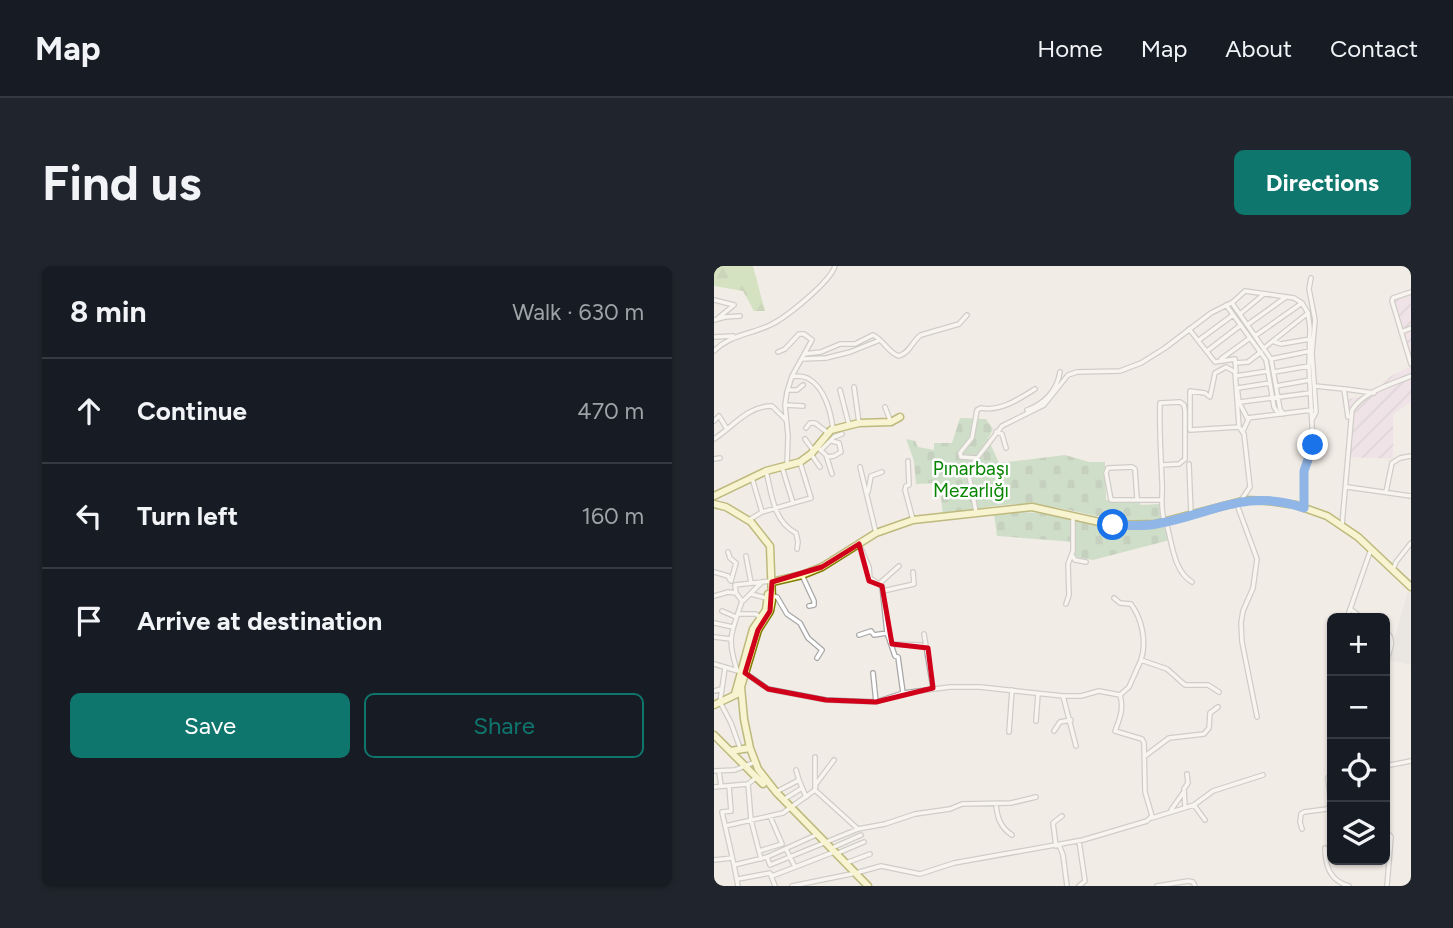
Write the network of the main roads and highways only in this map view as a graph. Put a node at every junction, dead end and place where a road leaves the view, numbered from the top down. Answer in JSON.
{"nodes":[{"id":1,"x":900,"y":417,"type":"dead end"},
{"id":2,"x":714,"y":496,"type":"edge"},
{"id":3,"x":714,"y":504,"type":"edge"},
{"id":4,"x":768,"y":581,"type":"junction"},
{"id":5,"x":1411,"y":587,"type":"edge"},
{"id":6,"x":770,"y":597,"type":"junction"},
{"id":7,"x":741,"y":671,"type":"junction"},
{"id":8,"x":738,"y":694,"type":"junction"},
{"id":9,"x":717,"y":704,"type":"edge"},
{"id":10,"x":714,"y":735,"type":"edge"},
{"id":11,"x":751,"y":750,"type":"junction"},
{"id":12,"x":732,"y":753,"type":"junction"},
{"id":13,"x":760,"y":779,"type":"junction"},
{"id":14,"x":789,"y":808,"type":"junction"},
{"id":15,"x":868,"y":886,"type":"edge"}],
"edges":[{"from":1,"to":2,"type":"main road"},
{"from":3,"to":4,"type":"main road"},
{"from":4,"to":5,"type":"main road"},
{"from":4,"to":6,"type":"main road"},
{"from":6,"to":7,"type":"main road"},
{"from":6,"to":7,"type":"main road"},
{"from":7,"to":8,"type":"main road"},
{"from":8,"to":9,"type":"main road"},
{"from":8,"to":11,"type":"main road"},
{"from":10,"to":12,"type":"main road"},
{"from":11,"to":12,"type":"main road"},
{"from":11,"to":12,"type":"main road"},
{"from":11,"to":13,"type":"main road"},
{"from":12,"to":13,"type":"main road"},
{"from":13,"to":14,"type":"main road"},
{"from":13,"to":14,"type":"main road"},
{"from":14,"to":15,"type":"main road"}]}
